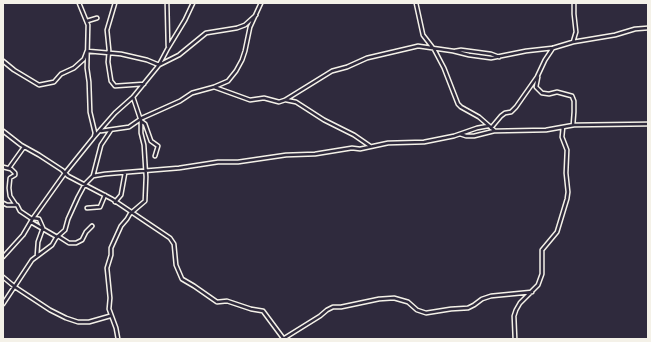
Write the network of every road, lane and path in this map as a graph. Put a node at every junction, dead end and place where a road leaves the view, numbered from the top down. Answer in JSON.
{"nodes":[{"id":1,"x":79,"y":3,"type":"edge"},
{"id":2,"x":115,"y":3,"type":"edge"},
{"id":3,"x":168,"y":3,"type":"edge"},
{"id":4,"x":193,"y":3,"type":"edge"},
{"id":5,"x":261,"y":3,"type":"edge"},
{"id":6,"x":416,"y":3,"type":"edge"},
{"id":7,"x":574,"y":3,"type":"edge"},
{"id":8,"x":256,"y":15,"type":"junction"},
{"id":9,"x":96,"y":18,"type":"dead end"},
{"id":10,"x":87,"y":21,"type":"junction"},
{"id":11,"x":648,"y":28,"type":"edge"},
{"id":12,"x":573,"y":42,"type":"junction"},
{"id":13,"x":168,"y":48,"type":"junction"},
{"id":14,"x":433,"y":48,"type":"junction"},
{"id":15,"x":553,"y":48,"type":"junction"},
{"id":16,"x":87,"y":51,"type":"junction"},
{"id":17,"x":109,"y":52,"type":"junction"},
{"id":18,"x":3,"y":61,"type":"edge"},
{"id":19,"x":159,"y":66,"type":"junction"},
{"id":20,"x":538,"y":77,"type":"junction"},
{"id":21,"x":144,"y":84,"type":"junction"},
{"id":22,"x":214,"y":87,"type":"junction"},
{"id":23,"x":133,"y":97,"type":"junction"},
{"id":24,"x":285,"y":100,"type":"junction"},
{"id":25,"x":140,"y":120,"type":"junction"},
{"id":26,"x":648,"y":124,"type":"edge"},
{"id":27,"x":573,"y":125,"type":"junction"},
{"id":28,"x":489,"y":127,"type":"junction"},
{"id":29,"x":563,"y":128,"type":"junction"},
{"id":30,"x":111,"y":130,"type":"junction"},
{"id":31,"x":3,"y":131,"type":"edge"},
{"id":32,"x":100,"y":131,"type":"junction"},
{"id":33,"x":495,"y":131,"type":"junction"},
{"id":34,"x":460,"y":134,"type":"junction"},
{"id":35,"x":94,"y":137,"type":"junction"},
{"id":36,"x":370,"y":146,"type":"junction"},
{"id":37,"x":24,"y":147,"type":"junction"},
{"id":38,"x":155,"y":156,"type":"dead end"},
{"id":39,"x":3,"y":167,"type":"edge"},
{"id":40,"x":9,"y":169,"type":"junction"},
{"id":41,"x":145,"y":171,"type":"junction"},
{"id":42,"x":65,"y":173,"type":"junction"},
{"id":43,"x":125,"y":173,"type":"junction"},
{"id":44,"x":93,"y":176,"type":"junction"},
{"id":45,"x":85,"y":184,"type":"junction"},
{"id":46,"x":105,"y":195,"type":"junction"},
{"id":47,"x":116,"y":202,"type":"junction"},
{"id":48,"x":3,"y":203,"type":"edge"},
{"id":49,"x":16,"y":205,"type":"junction"},
{"id":50,"x":87,"y":208,"type":"dead end"},
{"id":51,"x":131,"y":212,"type":"junction"},
{"id":52,"x":32,"y":220,"type":"junction"},
{"id":53,"x":92,"y":226,"type":"dead end"},
{"id":54,"x":43,"y":228,"type":"junction"},
{"id":55,"x":58,"y":236,"type":"junction"},
{"id":56,"x":37,"y":256,"type":"junction"},
{"id":57,"x":3,"y":258,"type":"edge"},
{"id":58,"x":3,"y":277,"type":"edge"},
{"id":59,"x":15,"y":287,"type":"junction"},
{"id":60,"x":532,"y":292,"type":"junction"},
{"id":61,"x":3,"y":304,"type":"edge"},
{"id":62,"x":110,"y":316,"type":"junction"},
{"id":63,"x":118,"y":339,"type":"edge"},
{"id":64,"x":283,"y":339,"type":"edge"},
{"id":65,"x":515,"y":339,"type":"edge"}],
"edges":[{"from":1,"to":10,"type":"street"},
{"from":2,"to":17,"type":"street"},
{"from":3,"to":13,"type":"street"},
{"from":4,"to":13,"type":"street"},
{"from":5,"to":8,"type":"street"},
{"from":6,"to":14,"type":"street"},
{"from":7,"to":12,"type":"street"},
{"from":8,"to":19,"type":"street"},
{"from":8,"to":22,"type":"street"},
{"from":9,"to":10,"type":"street"},
{"from":10,"to":16,"type":"street"},
{"from":11,"to":12,"type":"street"},
{"from":12,"to":15,"type":"street"},
{"from":13,"to":19,"type":"street"},
{"from":14,"to":15,"type":"street"},
{"from":14,"to":24,"type":"street"},
{"from":14,"to":28,"type":"street"},
{"from":15,"to":20,"type":"street"},
{"from":16,"to":17,"type":"street"},
{"from":16,"to":18,"type":"street"},
{"from":16,"to":35,"type":"street"},
{"from":17,"to":19,"type":"street"},
{"from":17,"to":21,"type":"street"},
{"from":19,"to":21,"type":"street"},
{"from":20,"to":27,"type":"street"},
{"from":20,"to":28,"type":"street"},
{"from":21,"to":23,"type":"street"},
{"from":22,"to":24,"type":"street"},
{"from":22,"to":25,"type":"street"},
{"from":23,"to":25,"type":"street"},
{"from":23,"to":32,"type":"street"},
{"from":24,"to":36,"type":"street"},
{"from":25,"to":30,"type":"street"},
{"from":25,"to":38,"type":"street"},
{"from":25,"to":41,"type":"street"},
{"from":26,"to":27,"type":"street"},
{"from":27,"to":29,"type":"street"},
{"from":28,"to":33,"type":"street"},
{"from":28,"to":34,"type":"street"},
{"from":29,"to":33,"type":"street"},
{"from":29,"to":60,"type":"street"},
{"from":30,"to":32,"type":"street"},
{"from":30,"to":44,"type":"street"},
{"from":31,"to":37,"type":"street"},
{"from":32,"to":35,"type":"street"},
{"from":33,"to":34,"type":"street"},
{"from":34,"to":36,"type":"street"},
{"from":35,"to":42,"type":"street"},
{"from":36,"to":41,"type":"street"},
{"from":37,"to":40,"type":"street"},
{"from":37,"to":42,"type":"street"},
{"from":39,"to":40,"type":"street"},
{"from":40,"to":49,"type":"street"},
{"from":41,"to":43,"type":"street"},
{"from":41,"to":51,"type":"street"},
{"from":42,"to":45,"type":"street"},
{"from":42,"to":52,"type":"street"},
{"from":43,"to":44,"type":"street"},
{"from":43,"to":47,"type":"street"},
{"from":44,"to":45,"type":"street"},
{"from":45,"to":46,"type":"street"},
{"from":45,"to":55,"type":"street"},
{"from":46,"to":47,"type":"street"},
{"from":46,"to":50,"type":"street"},
{"from":47,"to":51,"type":"street"},
{"from":48,"to":49,"type":"street"},
{"from":49,"to":52,"type":"street"},
{"from":51,"to":62,"type":"street"},
{"from":51,"to":64,"type":"street"},
{"from":52,"to":54,"type":"street"},
{"from":52,"to":54,"type":"street"},
{"from":52,"to":57,"type":"street"},
{"from":53,"to":55,"type":"street"},
{"from":54,"to":55,"type":"street"},
{"from":54,"to":56,"type":"street"},
{"from":55,"to":56,"type":"street"},
{"from":56,"to":59,"type":"street"},
{"from":58,"to":59,"type":"street"},
{"from":59,"to":61,"type":"street"},
{"from":59,"to":62,"type":"street"},
{"from":60,"to":64,"type":"street"},
{"from":60,"to":65,"type":"street"},
{"from":62,"to":63,"type":"street"}]}
